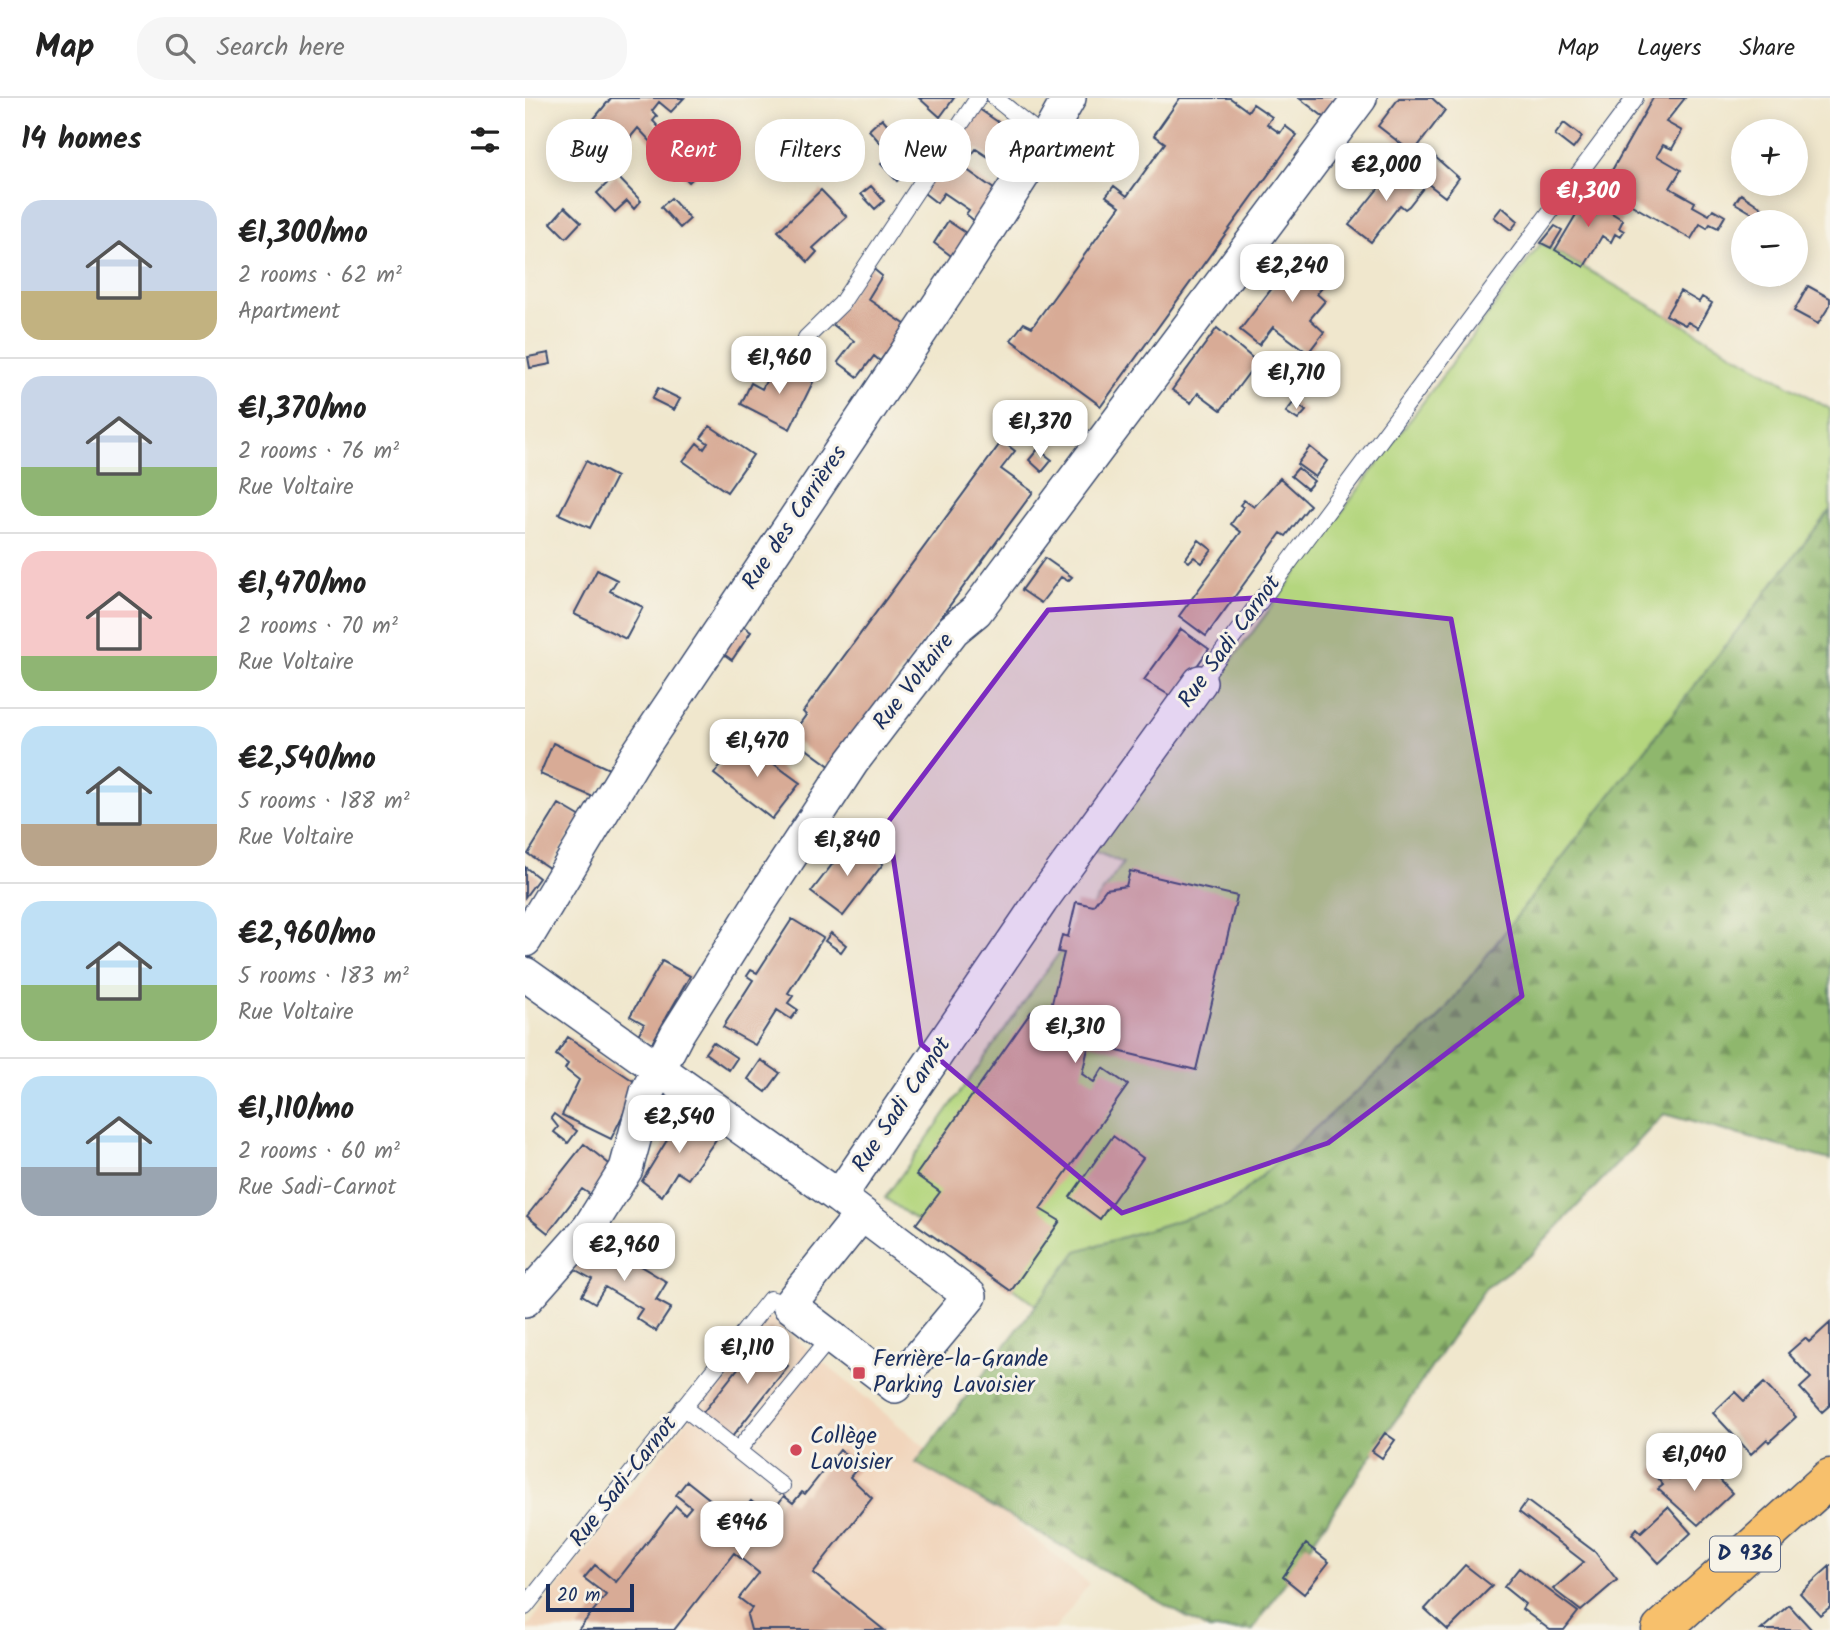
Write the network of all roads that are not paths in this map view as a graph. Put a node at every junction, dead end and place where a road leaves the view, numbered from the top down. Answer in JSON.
{"nodes":[{"id":1,"x":978,"y":98,"type":"edge"},
{"id":2,"x":995,"y":98,"type":"edge"},
{"id":3,"x":1069,"y":98,"type":"edge"},
{"id":4,"x":1360,"y":98,"type":"edge"},
{"id":5,"x":1635,"y":98,"type":"edge"},
{"id":6,"x":1021,"y":119,"type":"edge"},
{"id":7,"x":1057,"y":119,"type":"edge"},
{"id":8,"x":1017,"y":182,"type":"edge"},
{"id":9,"x":806,"y":338,"type":"dead end"},
{"id":10,"x":1200,"y":682,"type":"joint"},
{"id":11,"x":525,"y":940,"type":"edge"},
{"id":12,"x":525,"y":974,"type":"edge"},
{"id":13,"x":658,"y":1069,"type":"junction"},
{"id":14,"x":850,"y":1206,"type":"junction"},
{"id":15,"x":525,"y":1300,"type":"edge"},
{"id":16,"x":789,"y":1306,"type":"junction"},
{"id":17,"x":829,"y":1339,"type":"junction"},
{"id":18,"x":683,"y":1407,"type":"junction"},
{"id":19,"x":739,"y":1449,"type":"junction"},
{"id":20,"x":1830,"y":1478,"type":"edge"},
{"id":21,"x":782,"y":1486,"type":"dead end"},
{"id":22,"x":525,"y":1607,"type":"edge"},
{"id":23,"x":1661,"y":1630,"type":"edge"}],
"edges":[{"from":1,"to":9,"type":"lane"},
{"from":2,"to":6,"type":"lane"},
{"from":3,"to":7,"type":"street","name":"Rue des Carrières"},
{"from":4,"to":13,"type":"street","name":"Rue Voltaire"},
{"from":5,"to":10,"type":"lane","name":"Rue Sadi Carnot"},
{"from":8,"to":11,"type":"street","name":"Rue des Carrières"},
{"from":10,"to":14,"type":"street","name":"Rue Sadi Carnot"},
{"from":12,"to":13,"type":"street"},
{"from":13,"to":14,"type":"street"},
{"from":13,"to":15,"type":"street","name":"Rue Voltaire"},
{"from":14,"to":16,"type":"street"},
{"from":14,"to":17,"type":"street"},
{"from":16,"to":17,"type":"street"},
{"from":16,"to":18,"type":"lane","name":"Rue Sadi-Carnot"},
{"from":17,"to":19,"type":"lane"},
{"from":18,"to":19,"type":"lane"},
{"from":18,"to":22,"type":"lane","name":"Rue Sadi-Carnot"},
{"from":19,"to":21,"type":"lane"},
{"from":20,"to":23,"type":"main road","number":"D 936"}]}
